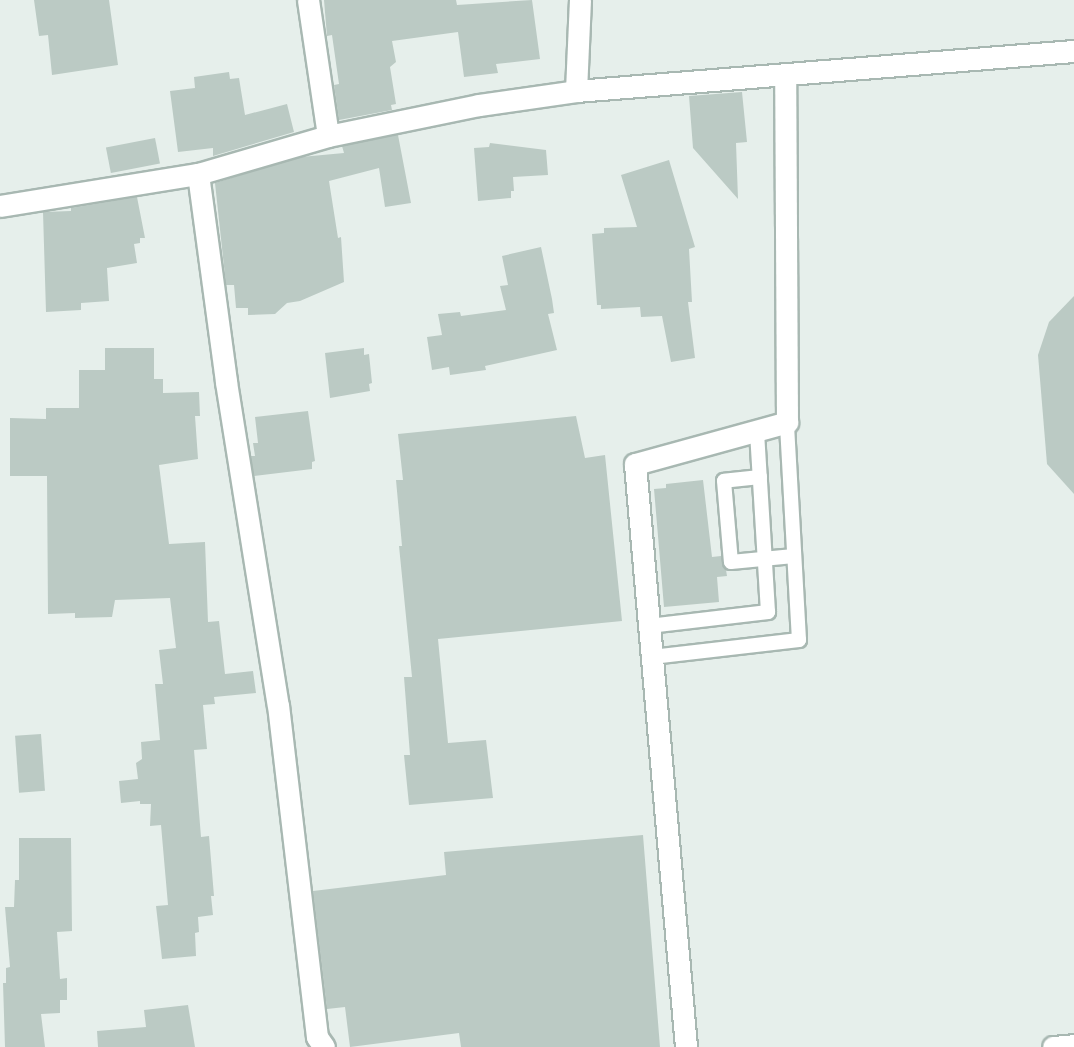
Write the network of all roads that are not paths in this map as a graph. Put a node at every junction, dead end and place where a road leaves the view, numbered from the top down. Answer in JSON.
{"nodes":[{"id":1,"x":308,"y":0,"type":"edge"},
{"id":2,"x":580,"y":0,"type":"edge"},
{"id":3,"x":1074,"y":51,"type":"edge"},
{"id":4,"x":785,"y":75,"type":"junction"},
{"id":5,"x":576,"y":91,"type":"junction"},
{"id":6,"x":328,"y":136,"type":"junction"},
{"id":7,"x":198,"y":174,"type":"junction"},
{"id":8,"x":0,"y":206,"type":"edge"},
{"id":9,"x":787,"y":422,"type":"junction"},
{"id":10,"x":757,"y":430,"type":"junction"},
{"id":11,"x":760,"y":477,"type":"junction"},
{"id":12,"x":794,"y":556,"type":"junction"},
{"id":13,"x":765,"y":559,"type":"junction"},
{"id":14,"x":649,"y":626,"type":"junction"},
{"id":15,"x":652,"y":657,"type":"junction"},
{"id":16,"x":1074,"y":1045,"type":"edge"},
{"id":17,"x":324,"y":1047,"type":"edge"},
{"id":18,"x":686,"y":1047,"type":"edge"},
{"id":19,"x":1053,"y":1047,"type":"edge"}],
"edges":[{"from":1,"to":6,"type":"street"},
{"from":2,"to":5,"type":"street"},
{"from":3,"to":4,"type":"street"},
{"from":4,"to":5,"type":"street"},
{"from":4,"to":9,"type":"street"},
{"from":5,"to":6,"type":"street"},
{"from":6,"to":7,"type":"street"},
{"from":7,"to":8,"type":"street"},
{"from":7,"to":17,"type":"street"},
{"from":9,"to":10,"type":"street"},
{"from":9,"to":12,"type":"lane"},
{"from":10,"to":11,"type":"lane"},
{"from":10,"to":14,"type":"street"},
{"from":11,"to":13,"type":"lane"},
{"from":11,"to":13,"type":"lane"},
{"from":12,"to":13,"type":"lane"},
{"from":12,"to":15,"type":"lane"},
{"from":13,"to":14,"type":"lane"},
{"from":14,"to":15,"type":"street"},
{"from":15,"to":18,"type":"street"},
{"from":16,"to":19,"type":"street"}]}
